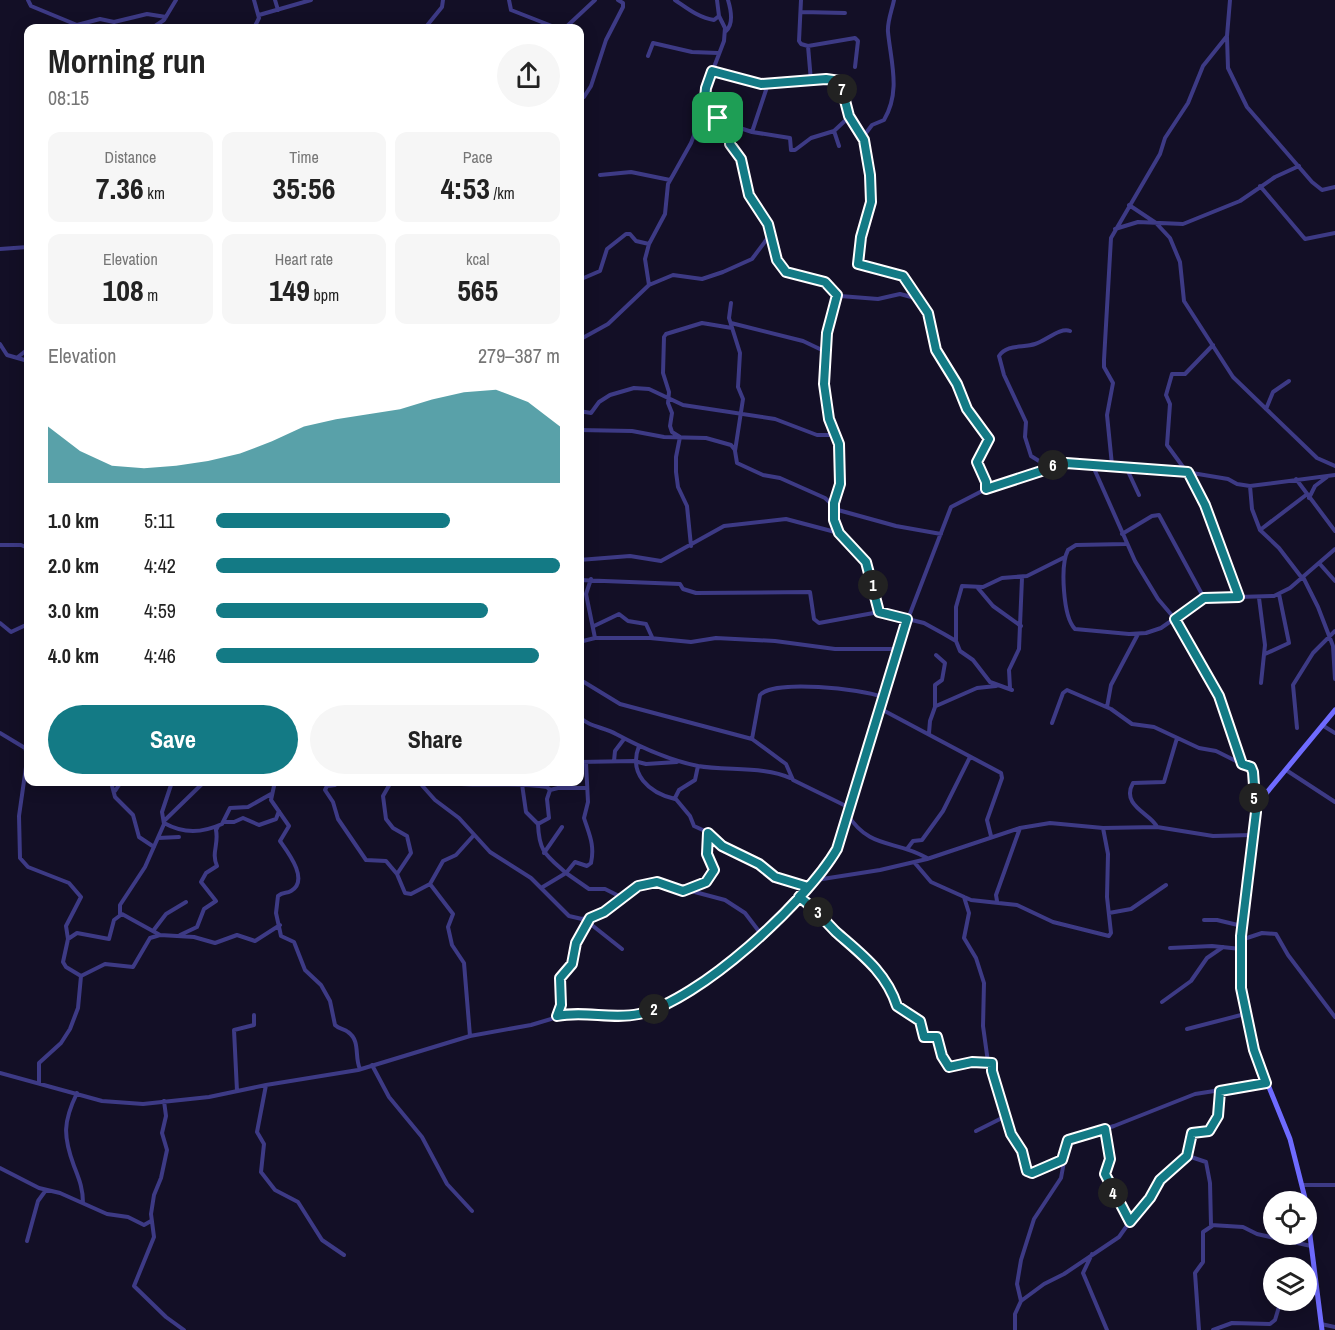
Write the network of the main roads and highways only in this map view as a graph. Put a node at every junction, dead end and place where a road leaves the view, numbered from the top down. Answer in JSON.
{"nodes":[{"id":1,"x":1335,"y":710,"type":"edge"},
{"id":2,"x":1305,"y":1191,"type":"edge"},
{"id":3,"x":1312,"y":1245,"type":"edge"},
{"id":4,"x":1321,"y":1327,"type":"edge"}],
"edges":[{"from":1,"to":2,"type":"main road"},
{"from":3,"to":4,"type":"main road"}]}
